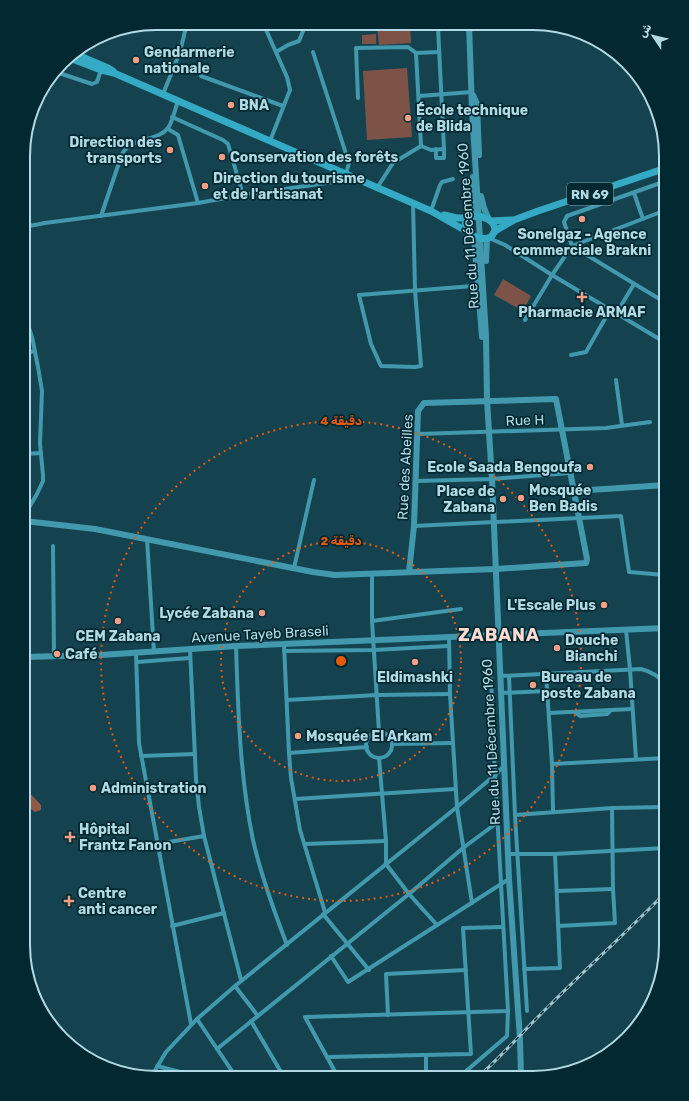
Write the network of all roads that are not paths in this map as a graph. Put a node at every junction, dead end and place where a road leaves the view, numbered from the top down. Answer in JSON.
{"nodes":[{"id":1,"x":185,"y":30,"type":"edge"},
{"id":2,"x":266,"y":30,"type":"edge"},
{"id":3,"x":304,"y":30,"type":"edge"},
{"id":4,"x":438,"y":30,"type":"edge"},
{"id":5,"x":469,"y":30,"type":"edge"},
{"id":6,"x":276,"y":52,"type":"junction"},
{"id":7,"x":313,"y":52,"type":"dead end"},
{"id":8,"x":439,"y":52,"type":"junction"},
{"id":9,"x":416,"y":53,"type":"junction"},
{"id":10,"x":79,"y":56,"type":"edge"},
{"id":11,"x":74,"y":60,"type":"edge"},
{"id":12,"x":101,"y":70,"type":"junction"},
{"id":13,"x":114,"y":73,"type":"junction"},
{"id":14,"x":61,"y":74,"type":"edge"},
{"id":15,"x":201,"y":76,"type":"dead end"},
{"id":16,"x":472,"y":92,"type":"junction"},
{"id":17,"x":163,"y":94,"type":"junction"},
{"id":18,"x":442,"y":94,"type":"junction"},
{"id":19,"x":419,"y":96,"type":"junction"},
{"id":20,"x":358,"y":98,"type":"dead end"},
{"id":21,"x":178,"y":101,"type":"junction"},
{"id":22,"x":283,"y":106,"type":"junction"},
{"id":23,"x":172,"y":117,"type":"junction"},
{"id":24,"x":168,"y":128,"type":"junction"},
{"id":25,"x":270,"y":141,"type":"junction"},
{"id":26,"x":421,"y":146,"type":"junction"},
{"id":27,"x":436,"y":149,"type":"junction"},
{"id":28,"x":444,"y":149,"type":"junction"},
{"id":29,"x":659,"y":170,"type":"edge"},
{"id":30,"x":346,"y":175,"type":"junction"},
{"id":31,"x":355,"y":178,"type":"junction"},
{"id":32,"x":453,"y":179,"type":"dead end"},
{"id":33,"x":659,"y":184,"type":"edge"},
{"id":34,"x":377,"y":188,"type":"junction"},
{"id":35,"x":634,"y":193,"type":"junction"},
{"id":36,"x":243,"y":195,"type":"junction"},
{"id":37,"x":198,"y":203,"type":"junction"},
{"id":38,"x":413,"y":203,"type":"junction"},
{"id":39,"x":434,"y":212,"type":"junction"},
{"id":40,"x":659,"y":213,"type":"edge"},
{"id":41,"x":101,"y":216,"type":"junction"},
{"id":42,"x":471,"y":217,"type":"junction"},
{"id":43,"x":643,"y":219,"type":"junction"},
{"id":44,"x":490,"y":220,"type":"junction"},
{"id":45,"x":514,"y":220,"type":"junction"},
{"id":46,"x":30,"y":226,"type":"edge"},
{"id":47,"x":471,"y":234,"type":"junction"},
{"id":48,"x":491,"y":235,"type":"junction"},
{"id":49,"x":572,"y":246,"type":"junction"},
{"id":50,"x":552,"y":276,"type":"junction"},
{"id":51,"x":634,"y":284,"type":"junction"},
{"id":52,"x":473,"y":286,"type":"dead end"},
{"id":53,"x":415,"y":290,"type":"junction"},
{"id":54,"x":659,"y":299,"type":"edge"},
{"id":55,"x":610,"y":310,"type":"junction"},
{"id":56,"x":616,"y":314,"type":"junction"},
{"id":57,"x":525,"y":320,"type":"dead end"},
{"id":58,"x":30,"y":336,"type":"edge"},
{"id":59,"x":659,"y":339,"type":"edge"},
{"id":60,"x":34,"y":351,"type":"junction"},
{"id":61,"x":30,"y":352,"type":"edge"},
{"id":62,"x":571,"y":355,"type":"dead end"},
{"id":63,"x":487,"y":358,"type":"junction"},
{"id":64,"x":616,"y":380,"type":"dead end"},
{"id":65,"x":486,"y":400,"type":"junction"},
{"id":66,"x":650,"y":422,"type":"dead end"},
{"id":67,"x":622,"y":426,"type":"junction"},
{"id":68,"x":562,"y":430,"type":"junction"},
{"id":69,"x":489,"y":432,"type":"junction"},
{"id":70,"x":418,"y":434,"type":"junction"},
{"id":71,"x":41,"y":453,"type":"junction"},
{"id":72,"x":30,"y":454,"type":"edge"},
{"id":73,"x":570,"y":473,"type":"junction"},
{"id":74,"x":492,"y":479,"type":"junction"},
{"id":75,"x":314,"y":480,"type":"dead end"},
{"id":76,"x":416,"y":481,"type":"junction"},
{"id":77,"x":659,"y":485,"type":"edge"},
{"id":78,"x":574,"y":491,"type":"junction"},
{"id":79,"x":30,"y":506,"type":"edge"},
{"id":80,"x":579,"y":518,"type":"junction"},
{"id":81,"x":30,"y":522,"type":"edge"},
{"id":82,"x":494,"y":523,"type":"junction"},
{"id":83,"x":414,"y":526,"type":"junction"},
{"id":84,"x":147,"y":539,"type":"junction"},
{"id":85,"x":53,"y":546,"type":"dead end"},
{"id":86,"x":294,"y":568,"type":"junction"},
{"id":87,"x":496,"y":569,"type":"junction"},
{"id":88,"x":410,"y":572,"type":"junction"},
{"id":89,"x":372,"y":574,"type":"junction"},
{"id":90,"x":659,"y":574,"type":"edge"},
{"id":91,"x":461,"y":608,"type":"dead end"},
{"id":92,"x":372,"y":621,"type":"junction"},
{"id":93,"x":659,"y":628,"type":"edge"},
{"id":94,"x":626,"y":630,"type":"junction"},
{"id":95,"x":498,"y":636,"type":"junction"},
{"id":96,"x":449,"y":637,"type":"junction"},
{"id":97,"x":374,"y":641,"type":"junction"},
{"id":98,"x":236,"y":646,"type":"junction"},
{"id":99,"x":448,"y":646,"type":"junction"},
{"id":100,"x":284,"y":648,"type":"junction"},
{"id":101,"x":190,"y":649,"type":"junction"},
{"id":102,"x":374,"y":650,"type":"junction"},
{"id":103,"x":154,"y":652,"type":"junction"},
{"id":104,"x":136,"y":653,"type":"junction"},
{"id":105,"x":54,"y":655,"type":"junction"},
{"id":106,"x":30,"y":657,"type":"edge"},
{"id":107,"x":190,"y":658,"type":"junction"},
{"id":108,"x":136,"y":662,"type":"junction"},
{"id":109,"x":630,"y":669,"type":"junction"},
{"id":110,"x":546,"y":674,"type":"junction"},
{"id":111,"x":501,"y":676,"type":"junction"},
{"id":112,"x":509,"y":676,"type":"junction"},
{"id":113,"x":492,"y":678,"type":"dead end"},
{"id":114,"x":659,"y":679,"type":"edge"},
{"id":115,"x":547,"y":691,"type":"junction"},
{"id":116,"x":511,"y":692,"type":"junction"},
{"id":117,"x":502,"y":693,"type":"junction"},
{"id":118,"x":450,"y":694,"type":"junction"},
{"id":119,"x":377,"y":695,"type":"junction"},
{"id":120,"x":287,"y":700,"type":"junction"},
{"id":121,"x":632,"y":709,"type":"junction"},
{"id":122,"x":549,"y":713,"type":"junction"},
{"id":123,"x":379,"y":732,"type":"junction"},
{"id":124,"x":452,"y":743,"type":"junction"},
{"id":125,"x":392,"y":744,"type":"junction"},
{"id":126,"x":367,"y":747,"type":"junction"},
{"id":127,"x":289,"y":753,"type":"junction"},
{"id":128,"x":196,"y":754,"type":"junction"},
{"id":129,"x":141,"y":756,"type":"junction"},
{"id":130,"x":378,"y":758,"type":"junction"},
{"id":131,"x":636,"y":758,"type":"junction"},
{"id":132,"x":659,"y":758,"type":"edge"},
{"id":133,"x":552,"y":764,"type":"junction"},
{"id":134,"x":504,"y":766,"type":"junction"},
{"id":135,"x":495,"y":776,"type":"junction"},
{"id":136,"x":455,"y":789,"type":"junction"},
{"id":137,"x":382,"y":794,"type":"junction"},
{"id":138,"x":295,"y":799,"type":"junction"},
{"id":139,"x":457,"y":807,"type":"junction"},
{"id":140,"x":612,"y":808,"type":"junction"},
{"id":141,"x":659,"y":808,"type":"edge"},
{"id":142,"x":553,"y":812,"type":"junction"},
{"id":143,"x":516,"y":815,"type":"junction"},
{"id":144,"x":498,"y":822,"type":"junction"},
{"id":145,"x":204,"y":836,"type":"junction"},
{"id":146,"x":386,"y":841,"type":"junction"},
{"id":147,"x":157,"y":844,"type":"junction"},
{"id":148,"x":305,"y":844,"type":"junction"},
{"id":149,"x":463,"y":848,"type":"junction"},
{"id":150,"x":659,"y":848,"type":"edge"},
{"id":151,"x":613,"y":851,"type":"junction"},
{"id":152,"x":508,"y":854,"type":"junction"},
{"id":153,"x":518,"y":854,"type":"junction"},
{"id":154,"x":555,"y":854,"type":"junction"},
{"id":155,"x":386,"y":864,"type":"junction"},
{"id":156,"x":509,"y":879,"type":"junction"},
{"id":157,"x":501,"y":885,"type":"junction"},
{"id":158,"x":613,"y":889,"type":"junction"},
{"id":159,"x":557,"y":891,"type":"junction"},
{"id":160,"x":409,"y":894,"type":"junction"},
{"id":161,"x":472,"y":903,"type":"junction"},
{"id":162,"x":224,"y":912,"type":"junction"},
{"id":163,"x":324,"y":913,"type":"junction"},
{"id":164,"x":437,"y":925,"type":"junction"},
{"id":165,"x":172,"y":926,"type":"junction"},
{"id":166,"x":558,"y":926,"type":"junction"},
{"id":167,"x":503,"y":927,"type":"junction"},
{"id":168,"x":347,"y":943,"type":"junction"},
{"id":169,"x":287,"y":945,"type":"junction"},
{"id":170,"x":332,"y":956,"type":"junction"},
{"id":171,"x":524,"y":969,"type":"junction"},
{"id":172,"x":368,"y":970,"type":"junction"},
{"id":173,"x":466,"y":970,"type":"junction"},
{"id":174,"x":241,"y":980,"type":"junction"},
{"id":175,"x":235,"y":986,"type":"junction"},
{"id":176,"x":508,"y":1011,"type":"junction"},
{"id":177,"x":527,"y":1011,"type":"dead end"},
{"id":178,"x":468,"y":1012,"type":"junction"},
{"id":179,"x":388,"y":1015,"type":"junction"},
{"id":180,"x":258,"y":1016,"type":"junction"},
{"id":181,"x":197,"y":1019,"type":"junction"},
{"id":182,"x":251,"y":1021,"type":"junction"},
{"id":183,"x":191,"y":1024,"type":"junction"},
{"id":184,"x":218,"y":1049,"type":"junction"},
{"id":185,"x":426,"y":1055,"type":"junction"},
{"id":186,"x":327,"y":1057,"type":"junction"},
{"id":187,"x":157,"y":1066,"type":"junction"},
{"id":188,"x":154,"y":1071,"type":"edge"},
{"id":189,"x":176,"y":1071,"type":"edge"},
{"id":190,"x":232,"y":1071,"type":"edge"},
{"id":191,"x":280,"y":1071,"type":"edge"},
{"id":192,"x":335,"y":1071,"type":"edge"},
{"id":193,"x":426,"y":1071,"type":"edge"},
{"id":194,"x":466,"y":1071,"type":"edge"},
{"id":195,"x":521,"y":1071,"type":"edge"}],
"edges":[{"from":1,"to":17,"type":"street"},
{"from":2,"to":6,"type":"street"},
{"from":3,"to":6,"type":"street"},
{"from":4,"to":8,"type":"street"},
{"from":5,"to":16,"type":"main road","name":"Rue du 11 Décembre 1960"},
{"from":6,"to":22,"type":"street"},
{"from":7,"to":30,"type":"street"},
{"from":8,"to":9,"type":"street"},
{"from":8,"to":18,"type":"street"},
{"from":9,"to":19,"type":"street"},
{"from":9,"to":20,"type":"street"},
{"from":10,"to":13,"type":"main road"},
{"from":11,"to":12,"type":"main road"},
{"from":12,"to":13,"type":"main road"},
{"from":12,"to":14,"type":"street"},
{"from":13,"to":17,"type":"main road"},
{"from":15,"to":22,"type":"street"},
{"from":16,"to":18,"type":"street"},
{"from":16,"to":42,"type":"main road","name":"Rue du 11 Décembre 1960"},
{"from":16,"to":44,"type":"main road","name":"Rue du 11 Décembre 1960"},
{"from":16,"to":63,"type":"main road","name":"Rue du 11 Décembre 1960"},
{"from":17,"to":21,"type":"main road"},
{"from":18,"to":19,"type":"street"},
{"from":18,"to":28,"type":"street"},
{"from":19,"to":26,"type":"street"},
{"from":21,"to":23,"type":"street"},
{"from":21,"to":25,"type":"main road"},
{"from":22,"to":25,"type":"street"},
{"from":23,"to":24,"type":"street"},
{"from":23,"to":36,"type":"street"},
{"from":24,"to":37,"type":"street"},
{"from":24,"to":41,"type":"street"},
{"from":25,"to":30,"type":"main road"},
{"from":26,"to":27,"type":"street"},
{"from":26,"to":34,"type":"street"},
{"from":27,"to":28,"type":"street"},
{"from":27,"to":28,"type":"street"},
{"from":29,"to":45,"type":"main road","number":"RN 69"},
{"from":30,"to":31,"type":"main road"},
{"from":31,"to":34,"type":"main road"},
{"from":31,"to":36,"type":"street"},
{"from":32,"to":39,"type":"street"},
{"from":33,"to":35,"type":"street"},
{"from":34,"to":38,"type":"main road"},
{"from":35,"to":43,"type":"street"},
{"from":35,"to":49,"type":"street"},
{"from":36,"to":37,"type":"street"},
{"from":37,"to":41,"type":"street"},
{"from":38,"to":39,"type":"main road"},
{"from":38,"to":53,"type":"street"},
{"from":39,"to":42,"type":"main road"},
{"from":39,"to":47,"type":"main road"},
{"from":40,"to":43,"type":"street"},
{"from":41,"to":46,"type":"street"},
{"from":42,"to":44,"type":"main road"},
{"from":42,"to":47,"type":"main road"},
{"from":43,"to":49,"type":"street"},
{"from":44,"to":45,"type":"main road"},
{"from":44,"to":48,"type":"main road"},
{"from":45,"to":48,"type":"main road"},
{"from":47,"to":48,"type":"main road"},
{"from":47,"to":63,"type":"main road","name":"Rue du 11 Décembre 1960"},
{"from":48,"to":50,"type":"street"},
{"from":48,"to":63,"type":"main road","name":"Rue du 11 Décembre 1960"},
{"from":49,"to":50,"type":"street"},
{"from":49,"to":51,"type":"street"},
{"from":50,"to":55,"type":"street"},
{"from":50,"to":57,"type":"street"},
{"from":51,"to":54,"type":"street"},
{"from":51,"to":56,"type":"street"},
{"from":52,"to":53,"type":"street"},
{"from":53,"to":53,"type":"street"},
{"from":55,"to":56,"type":"street"},
{"from":55,"to":62,"type":"street"},
{"from":56,"to":59,"type":"street"},
{"from":58,"to":60,"type":"street"},
{"from":60,"to":61,"type":"street"},
{"from":60,"to":71,"type":"street"},
{"from":63,"to":65,"type":"main road","name":"Rue du 11 Décembre 1960"},
{"from":64,"to":67,"type":"street"},
{"from":65,"to":68,"type":"main road"},
{"from":65,"to":69,"type":"main road","name":"Rue du 11 Décembre 1960"},
{"from":65,"to":70,"type":"main road","name":"Rue des Abeilles"},
{"from":66,"to":67,"type":"street","name":"Rue H"},
{"from":67,"to":68,"type":"street","name":"Rue H"},
{"from":68,"to":69,"type":"street","name":"Rue H"},
{"from":68,"to":73,"type":"main road"},
{"from":69,"to":70,"type":"street","name":"Rue H"},
{"from":69,"to":74,"type":"main road","name":"Rue du 11 Décembre 1960"},
{"from":70,"to":76,"type":"main road","name":"Rue des Abeilles"},
{"from":71,"to":72,"type":"street"},
{"from":71,"to":79,"type":"street"},
{"from":73,"to":74,"type":"street"},
{"from":73,"to":78,"type":"main road"},
{"from":74,"to":76,"type":"street"},
{"from":74,"to":82,"type":"main road","name":"Rue du 11 Décembre 1960"},
{"from":75,"to":86,"type":"street"},
{"from":76,"to":83,"type":"main road","name":"Rue des Abeilles"},
{"from":77,"to":78,"type":"main road"},
{"from":78,"to":80,"type":"main road"},
{"from":80,"to":82,"type":"street"},
{"from":80,"to":87,"type":"main road"},
{"from":80,"to":90,"type":"street"},
{"from":81,"to":84,"type":"main road"},
{"from":82,"to":83,"type":"street"},
{"from":82,"to":87,"type":"main road","name":"Rue du 11 Décembre 1960"},
{"from":83,"to":88,"type":"main road","name":"Rue des Abeilles"},
{"from":84,"to":86,"type":"main road"},
{"from":84,"to":103,"type":"street"},
{"from":85,"to":105,"type":"street"},
{"from":86,"to":89,"type":"main road"},
{"from":87,"to":88,"type":"main road"},
{"from":87,"to":95,"type":"main road","name":"Rue du 11 Décembre 1960"},
{"from":88,"to":89,"type":"main road"},
{"from":89,"to":92,"type":"street"},
{"from":91,"to":92,"type":"street"},
{"from":92,"to":97,"type":"street"},
{"from":93,"to":94,"type":"main road","name":"Avenue Tayeb Braseli"},
{"from":94,"to":95,"type":"main road","name":"Avenue Tayeb Braseli"},
{"from":94,"to":109,"type":"street"},
{"from":95,"to":96,"type":"main road","name":"Avenue Tayeb Braseli"},
{"from":95,"to":111,"type":"main road","name":"Rue du 11 Décembre 1960"},
{"from":96,"to":97,"type":"main road","name":"Avenue Tayeb Braseli"},
{"from":96,"to":99,"type":"street"},
{"from":97,"to":100,"type":"main road","name":"Avenue Tayeb Braseli"},
{"from":97,"to":102,"type":"street"},
{"from":98,"to":100,"type":"main road","name":"Avenue Tayeb Braseli"},
{"from":98,"to":101,"type":"main road","name":"Avenue Tayeb Braseli"},
{"from":98,"to":169,"type":"street"},
{"from":99,"to":102,"type":"street"},
{"from":99,"to":118,"type":"street"},
{"from":100,"to":102,"type":"street"},
{"from":100,"to":120,"type":"street"},
{"from":101,"to":103,"type":"main road","name":"Avenue Tayeb Braseli"},
{"from":101,"to":107,"type":"street"},
{"from":102,"to":119,"type":"street"},
{"from":103,"to":104,"type":"main road","name":"Avenue Tayeb Braseli"},
{"from":104,"to":105,"type":"main road","name":"Avenue Tayeb Braseli"},
{"from":104,"to":108,"type":"street"},
{"from":105,"to":106,"type":"main road","name":"Avenue Tayeb Braseli"},
{"from":107,"to":108,"type":"street"},
{"from":107,"to":128,"type":"street"},
{"from":108,"to":129,"type":"street"},
{"from":109,"to":110,"type":"street"},
{"from":109,"to":114,"type":"street"},
{"from":109,"to":121,"type":"street"},
{"from":110,"to":112,"type":"street"},
{"from":110,"to":115,"type":"street"},
{"from":111,"to":112,"type":"street"},
{"from":111,"to":117,"type":"main road","name":"Rue du 11 Décembre 1960"},
{"from":112,"to":116,"type":"street"},
{"from":113,"to":135,"type":"street"},
{"from":115,"to":116,"type":"street"},
{"from":115,"to":122,"type":"street"},
{"from":116,"to":117,"type":"street"},
{"from":116,"to":143,"type":"street"},
{"from":117,"to":134,"type":"main road","name":"Rue du 11 Décembre 1960"},
{"from":118,"to":119,"type":"street"},
{"from":118,"to":124,"type":"street"},
{"from":119,"to":120,"type":"street"},
{"from":119,"to":123,"type":"street"},
{"from":120,"to":127,"type":"street"},
{"from":121,"to":122,"type":"street"},
{"from":121,"to":131,"type":"street"},
{"from":122,"to":133,"type":"street"},
{"from":123,"to":125,"type":"street"},
{"from":123,"to":126,"type":"street"},
{"from":124,"to":125,"type":"street"},
{"from":124,"to":136,"type":"street"},
{"from":125,"to":130,"type":"street"},
{"from":126,"to":127,"type":"street"},
{"from":126,"to":130,"type":"street"},
{"from":127,"to":138,"type":"street"},
{"from":128,"to":129,"type":"street"},
{"from":128,"to":145,"type":"street"},
{"from":129,"to":147,"type":"street"},
{"from":130,"to":137,"type":"street"},
{"from":131,"to":132,"type":"street"},
{"from":131,"to":133,"type":"street"},
{"from":133,"to":142,"type":"street"},
{"from":134,"to":135,"type":"street"},
{"from":134,"to":152,"type":"main road","name":"Rue du 11 Décembre 1960"},
{"from":135,"to":139,"type":"street"},
{"from":135,"to":144,"type":"street"},
{"from":136,"to":137,"type":"street"},
{"from":136,"to":139,"type":"street"},
{"from":137,"to":138,"type":"street"},
{"from":137,"to":146,"type":"street"},
{"from":138,"to":148,"type":"street"},
{"from":139,"to":149,"type":"street"},
{"from":139,"to":155,"type":"street"},
{"from":140,"to":141,"type":"street"},
{"from":140,"to":142,"type":"street"},
{"from":140,"to":151,"type":"street"},
{"from":142,"to":143,"type":"street"},
{"from":143,"to":153,"type":"street"},
{"from":144,"to":149,"type":"street"},
{"from":144,"to":157,"type":"street"},
{"from":145,"to":147,"type":"street"},
{"from":145,"to":162,"type":"street"},
{"from":146,"to":148,"type":"street"},
{"from":146,"to":155,"type":"street"},
{"from":147,"to":165,"type":"street"},
{"from":148,"to":163,"type":"street"},
{"from":149,"to":160,"type":"street"},
{"from":149,"to":161,"type":"street"},
{"from":150,"to":151,"type":"street"},
{"from":151,"to":154,"type":"street"},
{"from":151,"to":158,"type":"street"},
{"from":152,"to":153,"type":"street"},
{"from":152,"to":156,"type":"main road","name":"Rue du 11 Décembre 1960"},
{"from":153,"to":154,"type":"street"},
{"from":153,"to":171,"type":"street"},
{"from":154,"to":159,"type":"street"},
{"from":155,"to":160,"type":"street"},
{"from":155,"to":163,"type":"street"},
{"from":156,"to":157,"type":"street"},
{"from":156,"to":195,"type":"main road","name":"Rue du 11 Décembre 1960"},
{"from":157,"to":161,"type":"street"},
{"from":157,"to":167,"type":"street"},
{"from":158,"to":159,"type":"street"},
{"from":158,"to":166,"type":"street"},
{"from":159,"to":166,"type":"street"},
{"from":160,"to":164,"type":"street"},
{"from":160,"to":168,"type":"street"},
{"from":161,"to":164,"type":"street"},
{"from":162,"to":165,"type":"street"},
{"from":162,"to":174,"type":"street"},
{"from":163,"to":168,"type":"street"},
{"from":163,"to":169,"type":"street"},
{"from":164,"to":172,"type":"street"},
{"from":165,"to":183,"type":"street"},
{"from":166,"to":171,"type":"street"},
{"from":167,"to":173,"type":"street"},
{"from":167,"to":176,"type":"street"},
{"from":168,"to":170,"type":"street"},
{"from":168,"to":172,"type":"street"},
{"from":169,"to":174,"type":"street"},
{"from":170,"to":172,"type":"street"},
{"from":170,"to":180,"type":"street"},
{"from":171,"to":177,"type":"street"},
{"from":173,"to":178,"type":"street"},
{"from":173,"to":179,"type":"street"},
{"from":174,"to":175,"type":"street"},
{"from":175,"to":180,"type":"street"},
{"from":175,"to":181,"type":"street"},
{"from":176,"to":178,"type":"street"},
{"from":176,"to":194,"type":"street"},
{"from":178,"to":179,"type":"street"},
{"from":178,"to":185,"type":"street"},
{"from":179,"to":186,"type":"street"},
{"from":180,"to":182,"type":"street"},
{"from":181,"to":183,"type":"street"},
{"from":181,"to":184,"type":"street"},
{"from":182,"to":184,"type":"street"},
{"from":182,"to":191,"type":"street"},
{"from":183,"to":187,"type":"street"},
{"from":184,"to":190,"type":"street"},
{"from":185,"to":186,"type":"street"},
{"from":185,"to":193,"type":"street"},
{"from":186,"to":192,"type":"street"},
{"from":187,"to":188,"type":"street"},
{"from":187,"to":189,"type":"street"}]}
